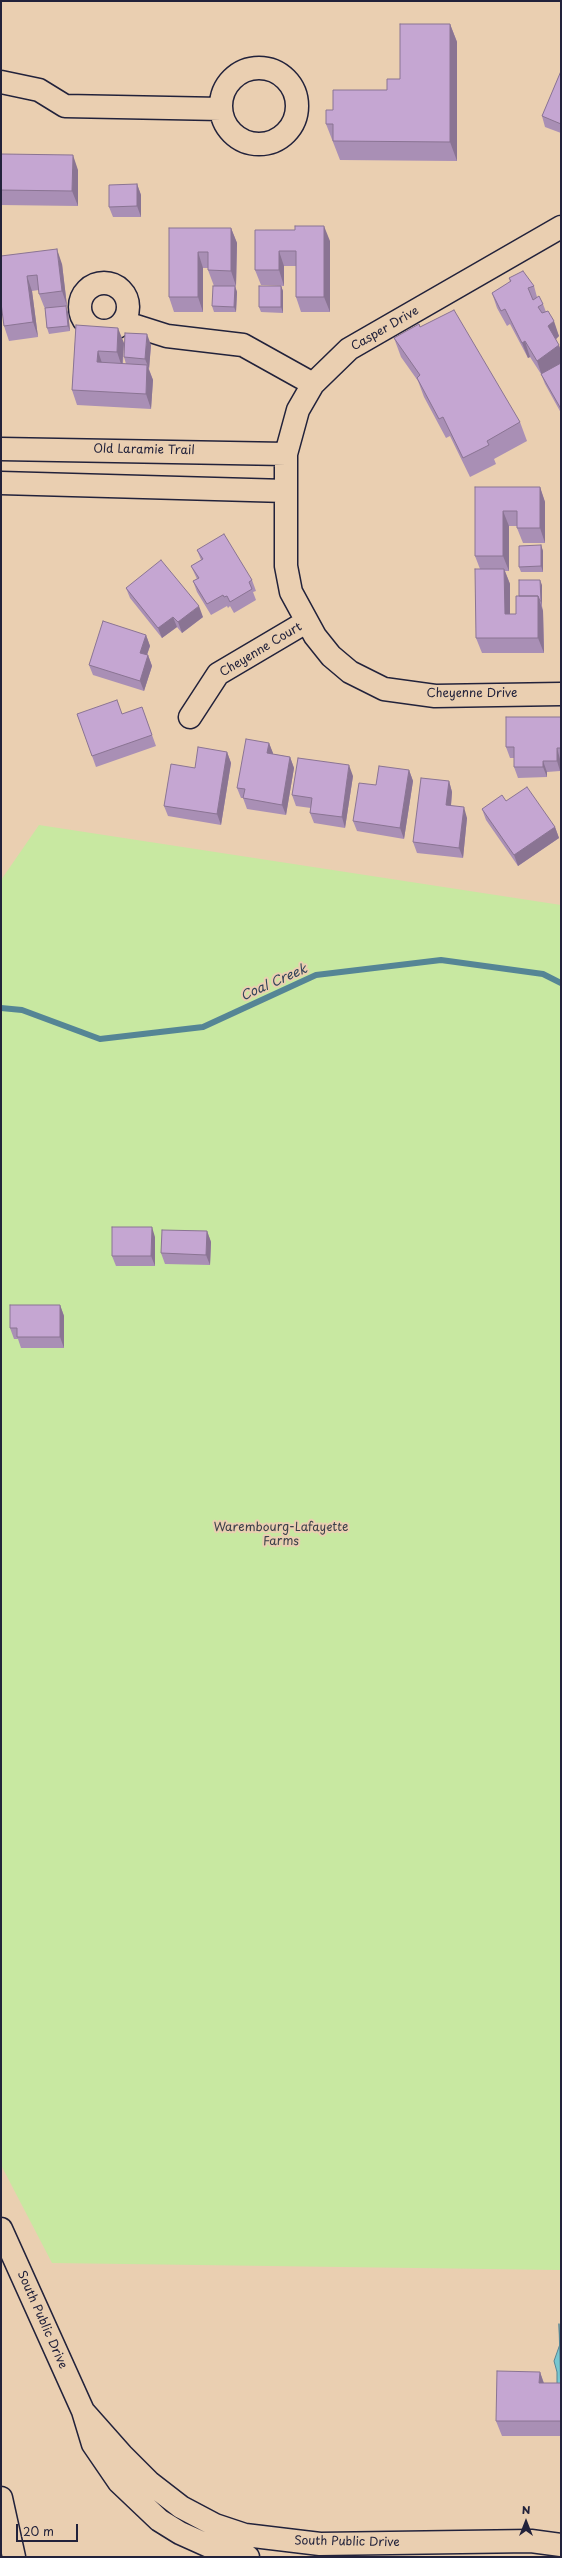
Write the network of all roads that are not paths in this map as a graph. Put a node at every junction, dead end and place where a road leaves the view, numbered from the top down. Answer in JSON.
{"nodes":[{"id":1,"x":1,"y":82,"type":"edge"},
{"id":2,"x":221,"y":109,"type":"dead end"},
{"id":3,"x":561,"y":227,"type":"edge"},
{"id":4,"x":123,"y":322,"type":"dead end"},
{"id":5,"x":313,"y":384,"type":"junction"},
{"id":6,"x":1,"y":449,"type":"edge"},
{"id":7,"x":286,"y":454,"type":"junction"},
{"id":8,"x":1,"y":483,"type":"edge"},
{"id":9,"x":286,"y":491,"type":"junction"},
{"id":10,"x":306,"y":622,"type":"junction"},
{"id":11,"x":561,"y":694,"type":"edge"},
{"id":12,"x":190,"y":717,"type":"dead end"},
{"id":13,"x":1,"y":2229,"type":"edge"},
{"id":14,"x":83,"y":2411,"type":"junction"},
{"id":15,"x":1,"y":2498,"type":"edge"},
{"id":16,"x":561,"y":2545,"type":"edge"},
{"id":17,"x":14,"y":2557,"type":"edge"},
{"id":18,"x":248,"y":2557,"type":"edge"}],
"edges":[{"from":1,"to":2,"type":"street"},
{"from":3,"to":5,"type":"street","name":"Casper Drive"},
{"from":4,"to":5,"type":"street"},
{"from":5,"to":7,"type":"street","name":"Casper Drive"},
{"from":6,"to":7,"type":"street","name":"Old Laramie Trail"},
{"from":7,"to":9,"type":"street","name":"Casper Drive"},
{"from":8,"to":9,"type":"street"},
{"from":9,"to":10,"type":"street","name":"Cheyenne Drive"},
{"from":10,"to":11,"type":"street","name":"Cheyenne Drive"},
{"from":10,"to":12,"type":"street","name":"Cheyenne Court"},
{"from":13,"to":14,"type":"street","name":"South Public Drive"},
{"from":14,"to":16,"type":"street","name":"South Public Drive"},
{"from":14,"to":18,"type":"street","name":"South Public Drive"},
{"from":15,"to":17,"type":"street"}]}
